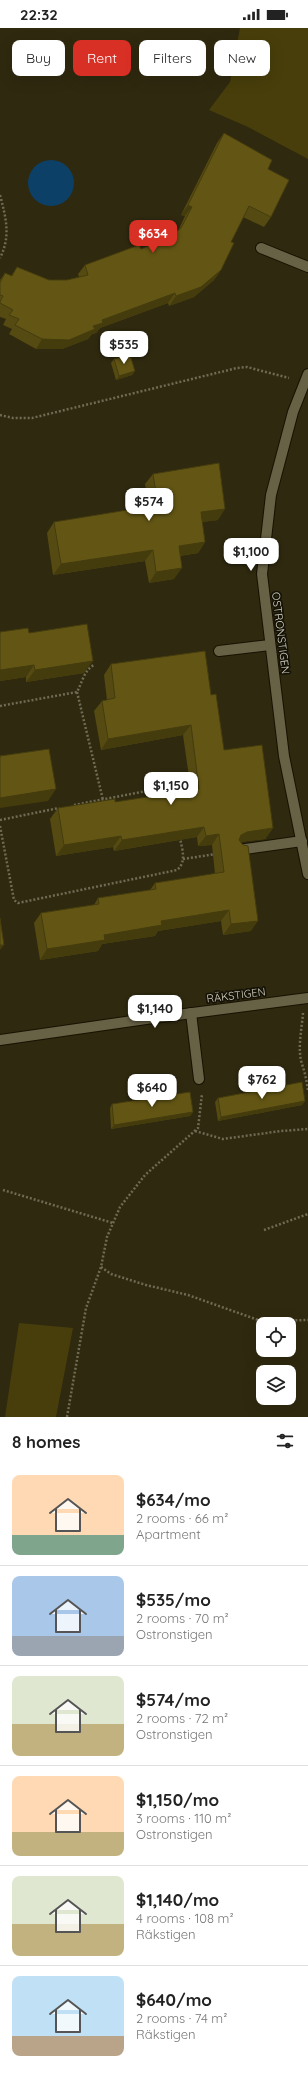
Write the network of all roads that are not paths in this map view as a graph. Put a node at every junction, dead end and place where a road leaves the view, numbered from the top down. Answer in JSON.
{"nodes":[{"id":1,"x":261,"y":248,"type":"dead end"},
{"id":2,"x":308,"y":267,"type":"edge"},
{"id":3,"x":308,"y":376,"type":"edge"},
{"id":4,"x":270,"y":645,"type":"junction"},
{"id":5,"x":219,"y":651,"type":"dead end"},
{"id":6,"x":302,"y":841,"type":"junction"},
{"id":7,"x":238,"y":850,"type":"edge"},
{"id":8,"x":308,"y":874,"type":"edge"},
{"id":9,"x":306,"y":999,"type":"edge"},
{"id":10,"x":191,"y":1013,"type":"junction"},
{"id":11,"x":0,"y":1040,"type":"edge"},
{"id":12,"x":201,"y":1083,"type":"road end"}],
"edges":[{"from":1,"to":2,"type":"street"},
{"from":3,"to":4,"type":"street","name":"OSTRONSTIGEN"},
{"from":4,"to":5,"type":"street"},
{"from":4,"to":6,"type":"street","name":"OSTRONSTIGEN"},
{"from":6,"to":7,"type":"street"},
{"from":6,"to":8,"type":"street","name":"OSTRONSTIGEN"},
{"from":9,"to":10,"type":"street","name":"RÄKSTIGEN"},
{"from":10,"to":11,"type":"street","name":"RÄKSTIGEN"},
{"from":10,"to":12,"type":"street"}]}
